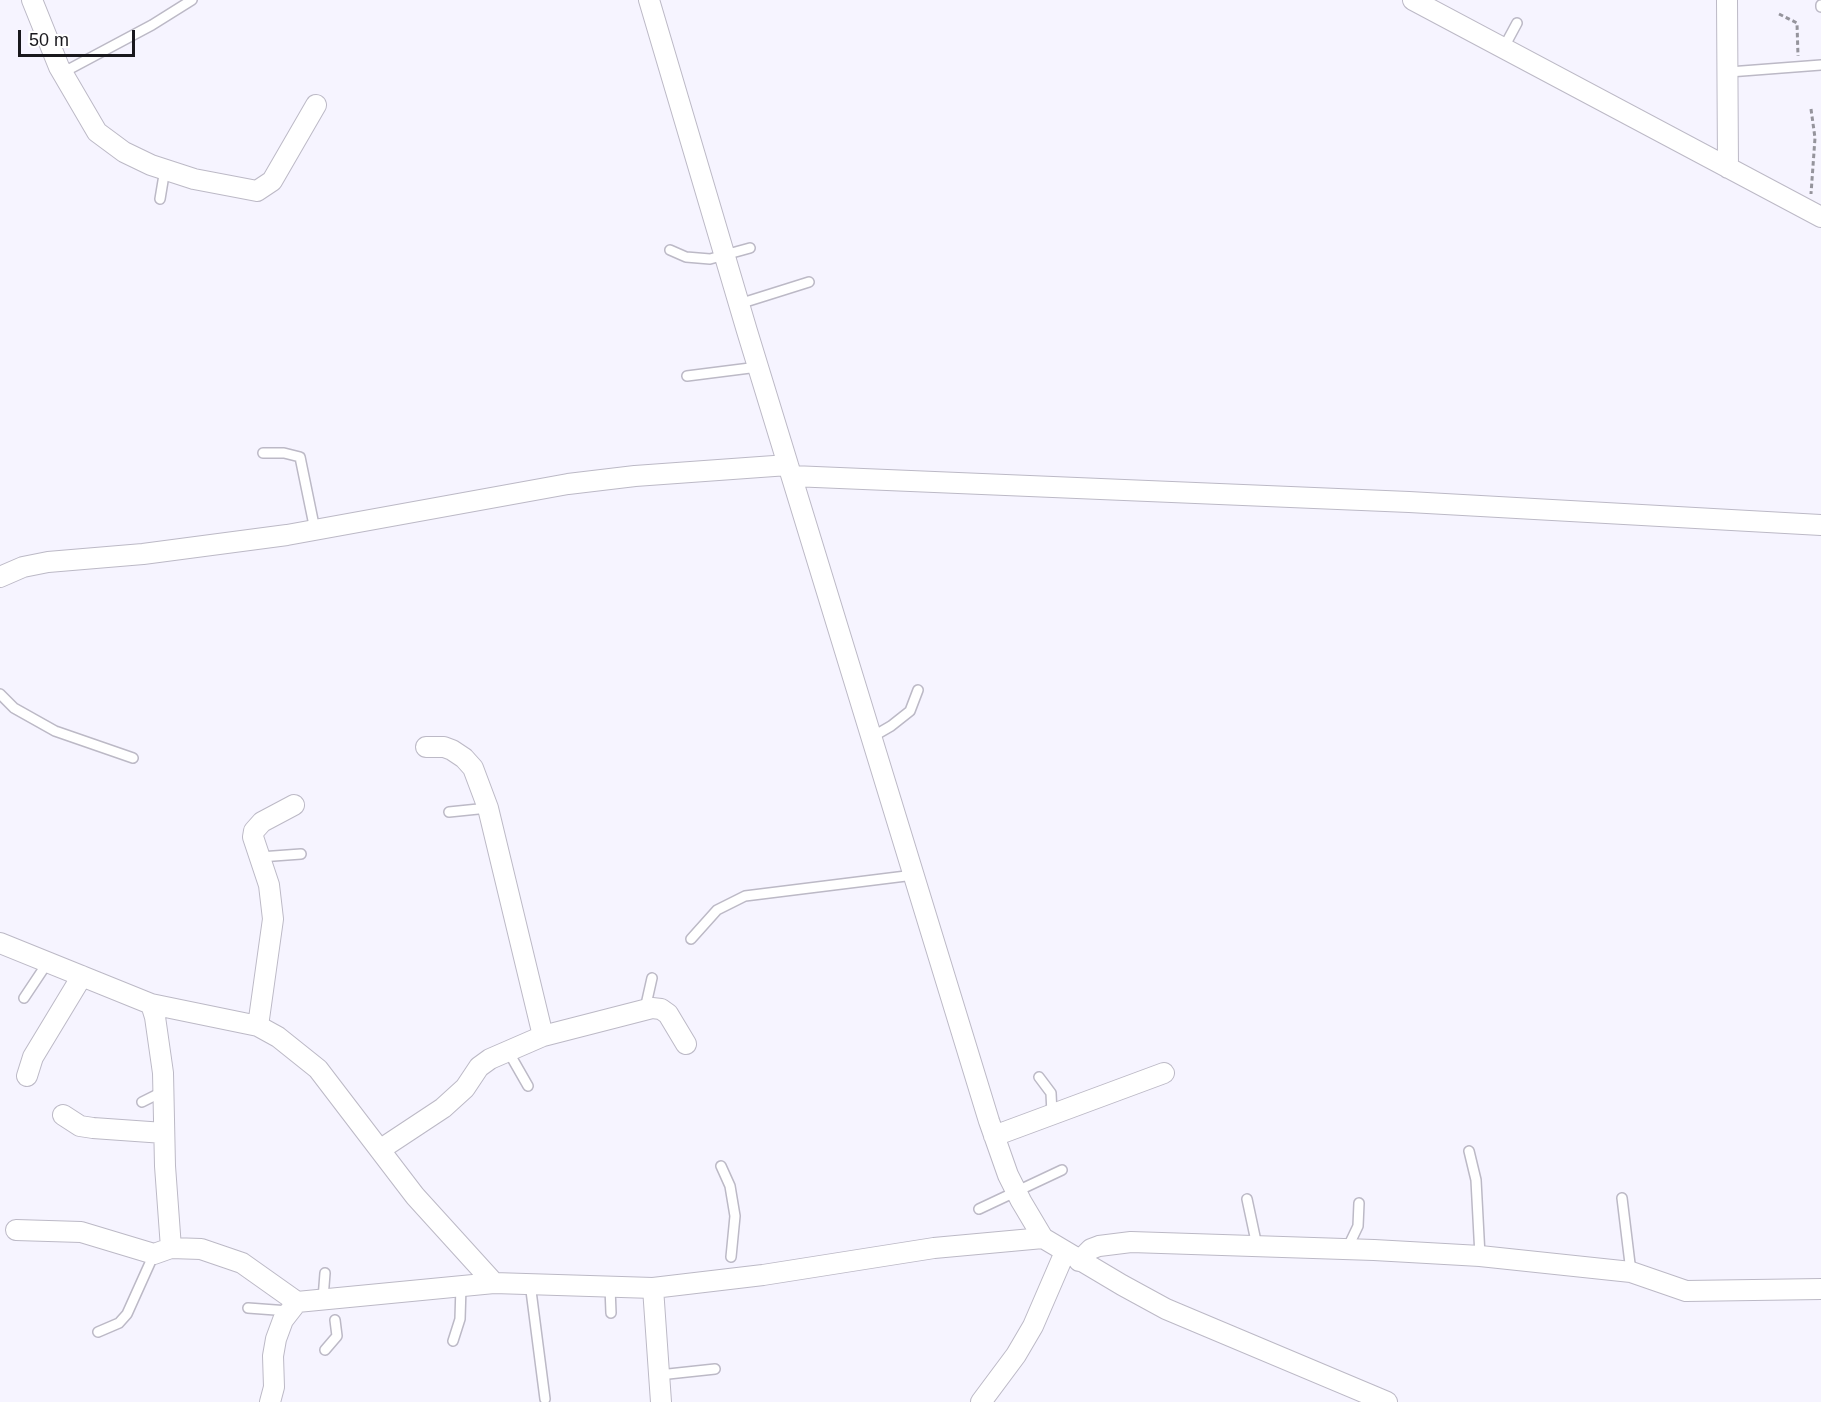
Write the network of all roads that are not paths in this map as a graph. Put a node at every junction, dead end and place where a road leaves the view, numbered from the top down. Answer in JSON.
{"nodes":[{"id":1,"x":32,"y":0,"type":"edge"},
{"id":2,"x":192,"y":0,"type":"edge"},
{"id":3,"x":649,"y":0,"type":"edge"},
{"id":4,"x":1413,"y":0,"type":"edge"},
{"id":5,"x":1727,"y":0,"type":"edge"},
{"id":6,"x":1517,"y":23,"type":"dead end"},
{"id":7,"x":1503,"y":49,"type":"junction"},
{"id":8,"x":1821,"y":64,"type":"edge"},
{"id":9,"x":1729,"y":72,"type":"junction"},
{"id":10,"x":62,"y":73,"type":"junction"},
{"id":11,"x":316,"y":105,"type":"dead end"},
{"id":12,"x":1728,"y":168,"type":"junction"},
{"id":13,"x":165,"y":169,"type":"junction"},
{"id":14,"x":160,"y":200,"type":"dead end"},
{"id":15,"x":1814,"y":214,"type":"edge"},
{"id":16,"x":750,"y":248,"type":"dead end"},
{"id":17,"x":670,"y":250,"type":"dead end"},
{"id":18,"x":725,"y":256,"type":"junction"},
{"id":19,"x":809,"y":282,"type":"dead end"},
{"id":20,"x":739,"y":304,"type":"junction"},
{"id":21,"x":758,"y":367,"type":"junction"},
{"id":22,"x":687,"y":376,"type":"dead end"},
{"id":23,"x":263,"y":453,"type":"dead end"},
{"id":24,"x":790,"y":470,"type":"junction"},
{"id":25,"x":1821,"y":525,"type":"edge"},
{"id":26,"x":315,"y":531,"type":"junction"},
{"id":27,"x":0,"y":577,"type":"edge"},
{"id":28,"x":918,"y":690,"type":"dead end"},
{"id":29,"x":0,"y":694,"type":"edge"},
{"id":30,"x":872,"y":737,"type":"junction"},
{"id":31,"x":426,"y":747,"type":"dead end"},
{"id":32,"x":133,"y":758,"type":"dead end"},
{"id":33,"x":294,"y":805,"type":"dead end"},
{"id":34,"x":488,"y":808,"type":"junction"},
{"id":35,"x":449,"y":812,"type":"dead end"},
{"id":36,"x":301,"y":854,"type":"dead end"},
{"id":37,"x":260,"y":857,"type":"junction"},
{"id":38,"x":914,"y":875,"type":"junction"},
{"id":39,"x":690,"y":939,"type":"dead end"},
{"id":40,"x":0,"y":943,"type":"edge"},
{"id":41,"x":48,"y":962,"type":"junction"},
{"id":42,"x":82,"y":976,"type":"junction"},
{"id":43,"x":652,"y":978,"type":"dead end"},
{"id":44,"x":24,"y":998,"type":"dead end"},
{"id":45,"x":151,"y":1004,"type":"junction"},
{"id":46,"x":645,"y":1009,"type":"junction"},
{"id":47,"x":258,"y":1026,"type":"junction"},
{"id":48,"x":543,"y":1036,"type":"junction"},
{"id":49,"x":686,"y":1044,"type":"dead end"},
{"id":50,"x":508,"y":1051,"type":"junction"},
{"id":51,"x":1164,"y":1073,"type":"dead end"},
{"id":52,"x":27,"y":1076,"type":"dead end"},
{"id":53,"x":1039,"y":1077,"type":"dead end"},
{"id":54,"x":528,"y":1086,"type":"dead end"},
{"id":55,"x":162,"y":1092,"type":"junction"},
{"id":56,"x":142,"y":1102,"type":"dead end"},
{"id":57,"x":1052,"y":1114,"type":"junction"},
{"id":58,"x":63,"y":1116,"type":"dead end"},
{"id":59,"x":164,"y":1133,"type":"junction"},
{"id":60,"x":994,"y":1136,"type":"junction"},
{"id":61,"x":381,"y":1149,"type":"junction"},
{"id":62,"x":1469,"y":1150,"type":"dead end"},
{"id":63,"x":721,"y":1166,"type":"dead end"},
{"id":64,"x":1062,"y":1170,"type":"dead end"},
{"id":65,"x":1017,"y":1193,"type":"junction"},
{"id":66,"x":1622,"y":1198,"type":"dead end"},
{"id":67,"x":1247,"y":1199,"type":"dead end"},
{"id":68,"x":1359,"y":1203,"type":"dead end"},
{"id":69,"x":979,"y":1209,"type":"dead end"},
{"id":70,"x":16,"y":1230,"type":"dead end"},
{"id":71,"x":1043,"y":1238,"type":"junction"},
{"id":72,"x":1257,"y":1246,"type":"junction"},
{"id":73,"x":1347,"y":1249,"type":"junction"},
{"id":74,"x":163,"y":1251,"type":"junction"},
{"id":75,"x":1480,"y":1256,"type":"junction"},
{"id":76,"x":731,"y":1257,"type":"dead end"},
{"id":77,"x":1072,"y":1257,"type":"junction"},
{"id":78,"x":1631,"y":1272,"type":"junction"},
{"id":79,"x":325,"y":1273,"type":"dead end"},
{"id":80,"x":494,"y":1283,"type":"junction"},
{"id":81,"x":530,"y":1283,"type":"junction"},
{"id":82,"x":461,"y":1286,"type":"junction"},
{"id":83,"x":610,"y":1287,"type":"junction"},
{"id":84,"x":653,"y":1288,"type":"junction"},
{"id":85,"x":1821,"y":1289,"type":"edge"},
{"id":86,"x":328,"y":1302,"type":"junction"},
{"id":87,"x":293,"y":1307,"type":"junction"},
{"id":88,"x":248,"y":1308,"type":"dead end"},
{"id":89,"x":611,"y":1313,"type":"dead end"},
{"id":90,"x":335,"y":1320,"type":"dead end"},
{"id":91,"x":98,"y":1332,"type":"dead end"},
{"id":92,"x":453,"y":1341,"type":"dead end"},
{"id":93,"x":325,"y":1350,"type":"dead end"},
{"id":94,"x":715,"y":1369,"type":"dead end"},
{"id":95,"x":659,"y":1375,"type":"junction"},
{"id":96,"x":545,"y":1399,"type":"dead end"},
{"id":97,"x":270,"y":1402,"type":"edge"},
{"id":98,"x":661,"y":1402,"type":"edge"},
{"id":99,"x":981,"y":1402,"type":"edge"},
{"id":100,"x":1387,"y":1402,"type":"edge"}],
"edges":[{"from":1,"to":10,"type":"street"},
{"from":2,"to":10,"type":"lane"},
{"from":3,"to":18,"type":"street"},
{"from":4,"to":7,"type":"street"},
{"from":5,"to":9,"type":"street"},
{"from":6,"to":7,"type":"lane"},
{"from":7,"to":12,"type":"street"},
{"from":8,"to":9,"type":"lane"},
{"from":9,"to":12,"type":"street"},
{"from":10,"to":13,"type":"street"},
{"from":11,"to":13,"type":"street"},
{"from":12,"to":15,"type":"street"},
{"from":13,"to":14,"type":"lane"},
{"from":16,"to":18,"type":"lane"},
{"from":17,"to":18,"type":"lane"},
{"from":18,"to":20,"type":"street"},
{"from":19,"to":20,"type":"lane"},
{"from":20,"to":21,"type":"street"},
{"from":21,"to":22,"type":"lane"},
{"from":21,"to":24,"type":"street"},
{"from":23,"to":26,"type":"lane"},
{"from":24,"to":25,"type":"street"},
{"from":24,"to":26,"type":"street"},
{"from":24,"to":30,"type":"street"},
{"from":26,"to":27,"type":"street"},
{"from":28,"to":30,"type":"lane"},
{"from":29,"to":32,"type":"lane"},
{"from":30,"to":38,"type":"street"},
{"from":31,"to":34,"type":"street"},
{"from":33,"to":37,"type":"street"},
{"from":34,"to":35,"type":"lane"},
{"from":34,"to":48,"type":"street"},
{"from":36,"to":37,"type":"lane"},
{"from":37,"to":47,"type":"street"},
{"from":38,"to":39,"type":"lane"},
{"from":38,"to":60,"type":"street"},
{"from":40,"to":41,"type":"street"},
{"from":41,"to":42,"type":"street"},
{"from":41,"to":44,"type":"lane"},
{"from":42,"to":45,"type":"street"},
{"from":42,"to":52,"type":"street"},
{"from":43,"to":46,"type":"lane"},
{"from":45,"to":47,"type":"street"},
{"from":45,"to":55,"type":"street"},
{"from":46,"to":48,"type":"street"},
{"from":46,"to":49,"type":"street"},
{"from":47,"to":61,"type":"street"},
{"from":48,"to":50,"type":"street"},
{"from":50,"to":54,"type":"lane"},
{"from":50,"to":61,"type":"street"},
{"from":51,"to":57,"type":"street"},
{"from":53,"to":57,"type":"lane"},
{"from":55,"to":56,"type":"lane"},
{"from":55,"to":59,"type":"street"},
{"from":57,"to":60,"type":"street"},
{"from":58,"to":59,"type":"street"},
{"from":59,"to":74,"type":"street"},
{"from":60,"to":65,"type":"street"},
{"from":61,"to":80,"type":"street"},
{"from":62,"to":75,"type":"lane"},
{"from":63,"to":76,"type":"lane"},
{"from":64,"to":65,"type":"lane"},
{"from":65,"to":69,"type":"lane"},
{"from":65,"to":71,"type":"street"},
{"from":66,"to":78,"type":"lane"},
{"from":67,"to":72,"type":"lane"},
{"from":68,"to":73,"type":"lane"},
{"from":70,"to":74,"type":"street"},
{"from":71,"to":77,"type":"street"},
{"from":71,"to":84,"type":"street"},
{"from":72,"to":73,"type":"street"},
{"from":72,"to":77,"type":"street"},
{"from":73,"to":75,"type":"street"},
{"from":74,"to":87,"type":"street"},
{"from":74,"to":91,"type":"lane"},
{"from":75,"to":78,"type":"street"},
{"from":77,"to":99,"type":"street"},
{"from":77,"to":100,"type":"street"},
{"from":78,"to":85,"type":"street"},
{"from":79,"to":86,"type":"lane"},
{"from":80,"to":81,"type":"street"},
{"from":80,"to":82,"type":"street"},
{"from":81,"to":83,"type":"street"},
{"from":81,"to":96,"type":"lane"},
{"from":82,"to":86,"type":"street"},
{"from":82,"to":92,"type":"lane"},
{"from":83,"to":84,"type":"street"},
{"from":83,"to":89,"type":"lane"},
{"from":84,"to":95,"type":"street"},
{"from":86,"to":87,"type":"street"},
{"from":87,"to":88,"type":"lane"},
{"from":87,"to":97,"type":"street"},
{"from":90,"to":93,"type":"lane"},
{"from":94,"to":95,"type":"lane"},
{"from":95,"to":98,"type":"street"}]}
